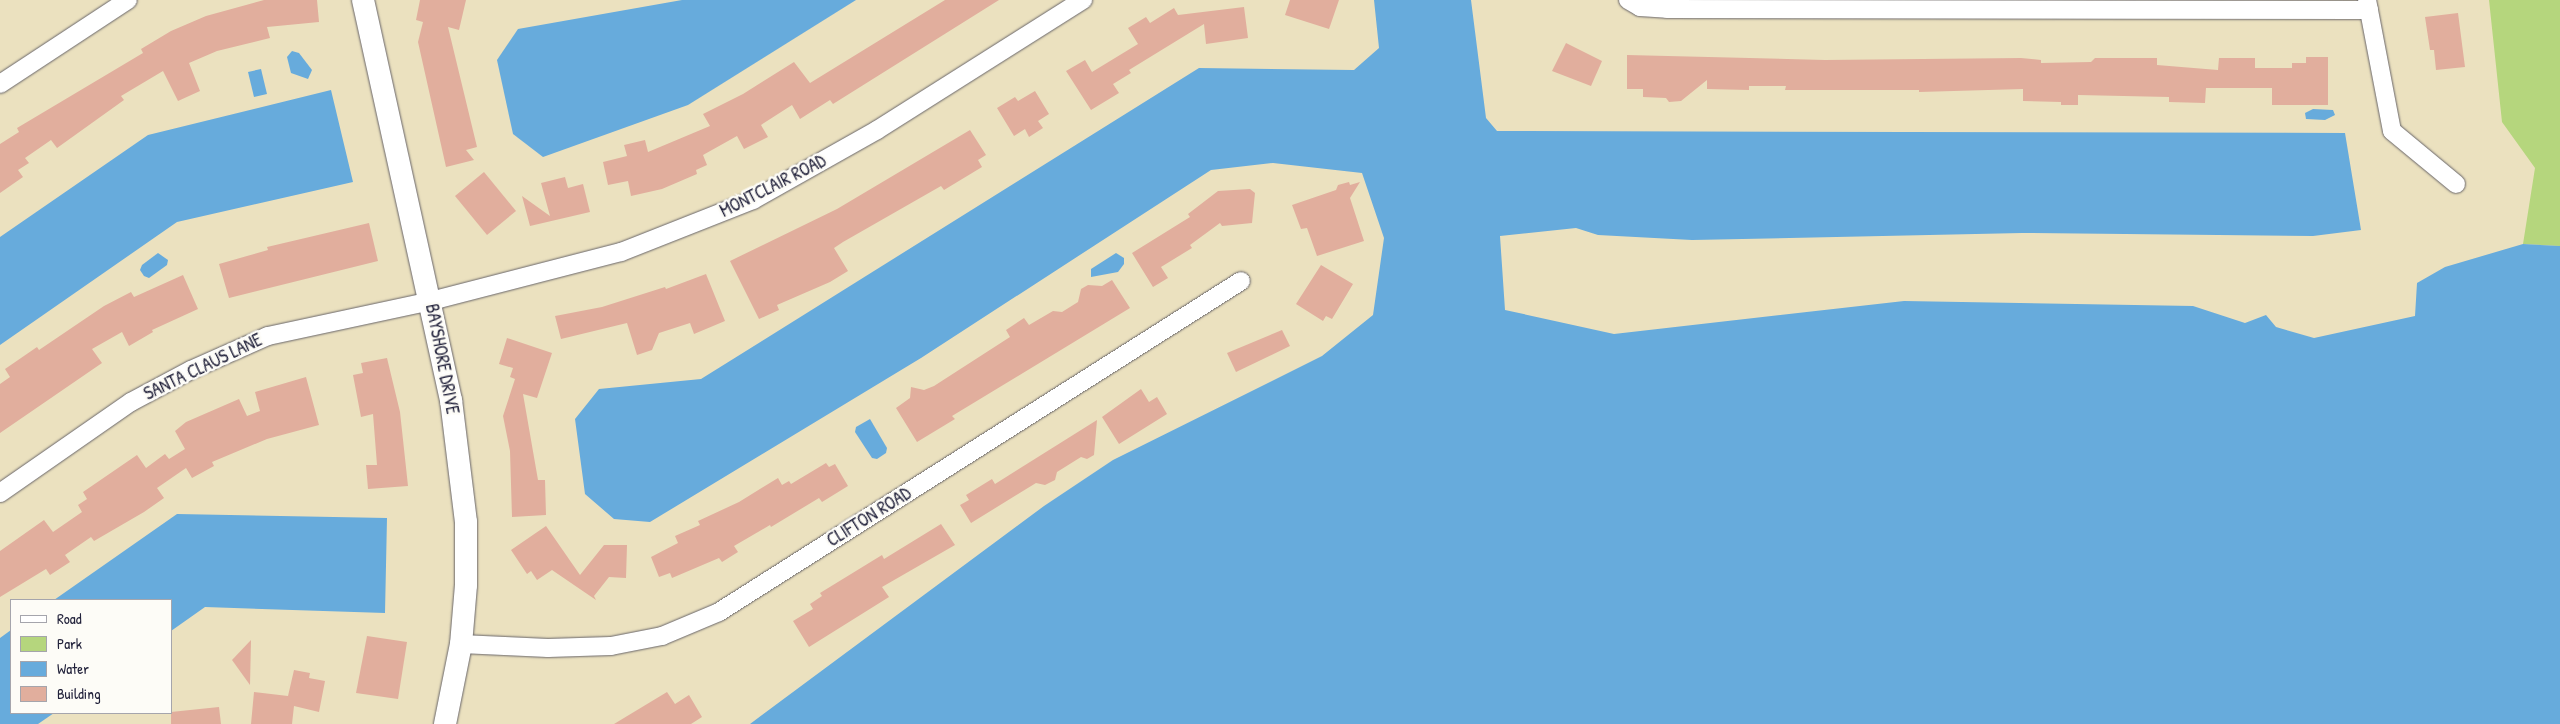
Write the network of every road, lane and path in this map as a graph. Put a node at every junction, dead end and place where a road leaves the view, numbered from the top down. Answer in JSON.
{"nodes":[{"id":1,"x":128,"y":0,"type":"edge"},
{"id":2,"x":363,"y":0,"type":"edge"},
{"id":3,"x":1083,"y":0,"type":"edge"},
{"id":4,"x":1628,"y":0,"type":"edge"},
{"id":5,"x":2368,"y":5,"type":"edge"},
{"id":6,"x":0,"y":84,"type":"edge"},
{"id":7,"x":2456,"y":184,"type":"dead end"},
{"id":8,"x":1241,"y":281,"type":"dead end"},
{"id":9,"x":431,"y":301,"type":"junction"},
{"id":10,"x":0,"y":493,"type":"edge"},
{"id":11,"x":461,"y":644,"type":"junction"},
{"id":12,"x":445,"y":724,"type":"edge"}],
"edges":[{"from":1,"to":6,"type":"street"},
{"from":2,"to":9,"type":"street","name":"BAYSHORE DRIVE"},
{"from":3,"to":9,"type":"street","name":"MONTCLAIR ROAD"},
{"from":4,"to":5,"type":"street"},
{"from":5,"to":7,"type":"street"},
{"from":8,"to":11,"type":"street","name":"CLIFTON ROAD"},
{"from":9,"to":10,"type":"street","name":"SANTA CLAUS LANE"},
{"from":9,"to":11,"type":"street","name":"BAYSHORE DRIVE"},
{"from":11,"to":12,"type":"street","name":"BAYSHORE DRIVE"}]}
